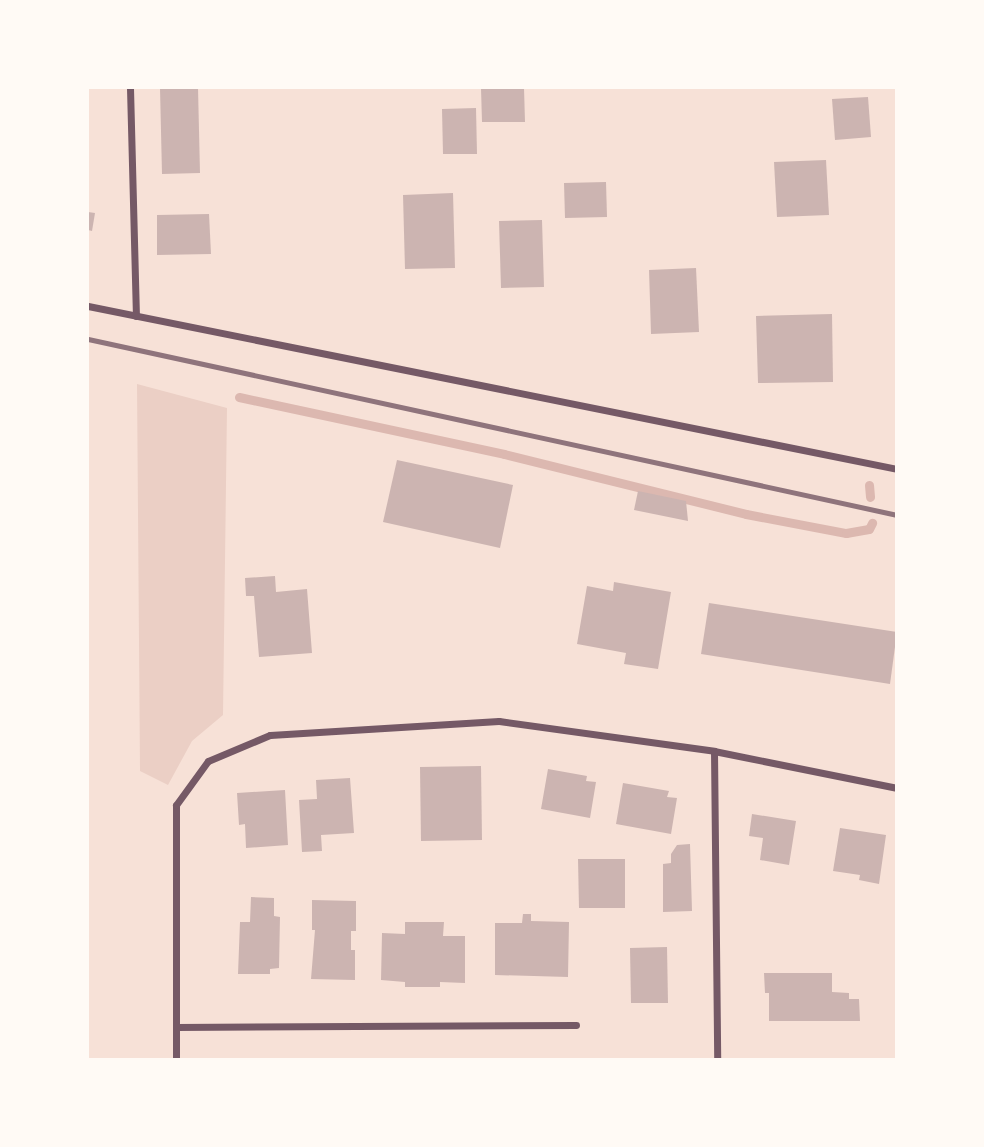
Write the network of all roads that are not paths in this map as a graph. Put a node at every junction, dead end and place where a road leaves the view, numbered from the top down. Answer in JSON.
{"nodes":[{"id":1,"x":130,"y":88,"type":"edge"},
{"id":2,"x":88,"y":306,"type":"edge"},
{"id":3,"x":136,"y":316,"type":"junction"},
{"id":4,"x":897,"y":469,"type":"edge"},
{"id":5,"x":714,"y":751,"type":"junction"},
{"id":6,"x":897,"y":788,"type":"edge"},
{"id":7,"x":576,"y":1024,"type":"dead end"},
{"id":8,"x":176,"y":1027,"type":"junction"},
{"id":9,"x":176,"y":1059,"type":"edge"},
{"id":10,"x":717,"y":1059,"type":"edge"}],
"edges":[{"from":1,"to":3,"type":"street"},
{"from":2,"to":3,"type":"street"},
{"from":3,"to":4,"type":"street"},
{"from":5,"to":6,"type":"street"},
{"from":5,"to":8,"type":"street"},
{"from":5,"to":10,"type":"street"},
{"from":7,"to":8,"type":"street"},
{"from":8,"to":9,"type":"street"}]}
